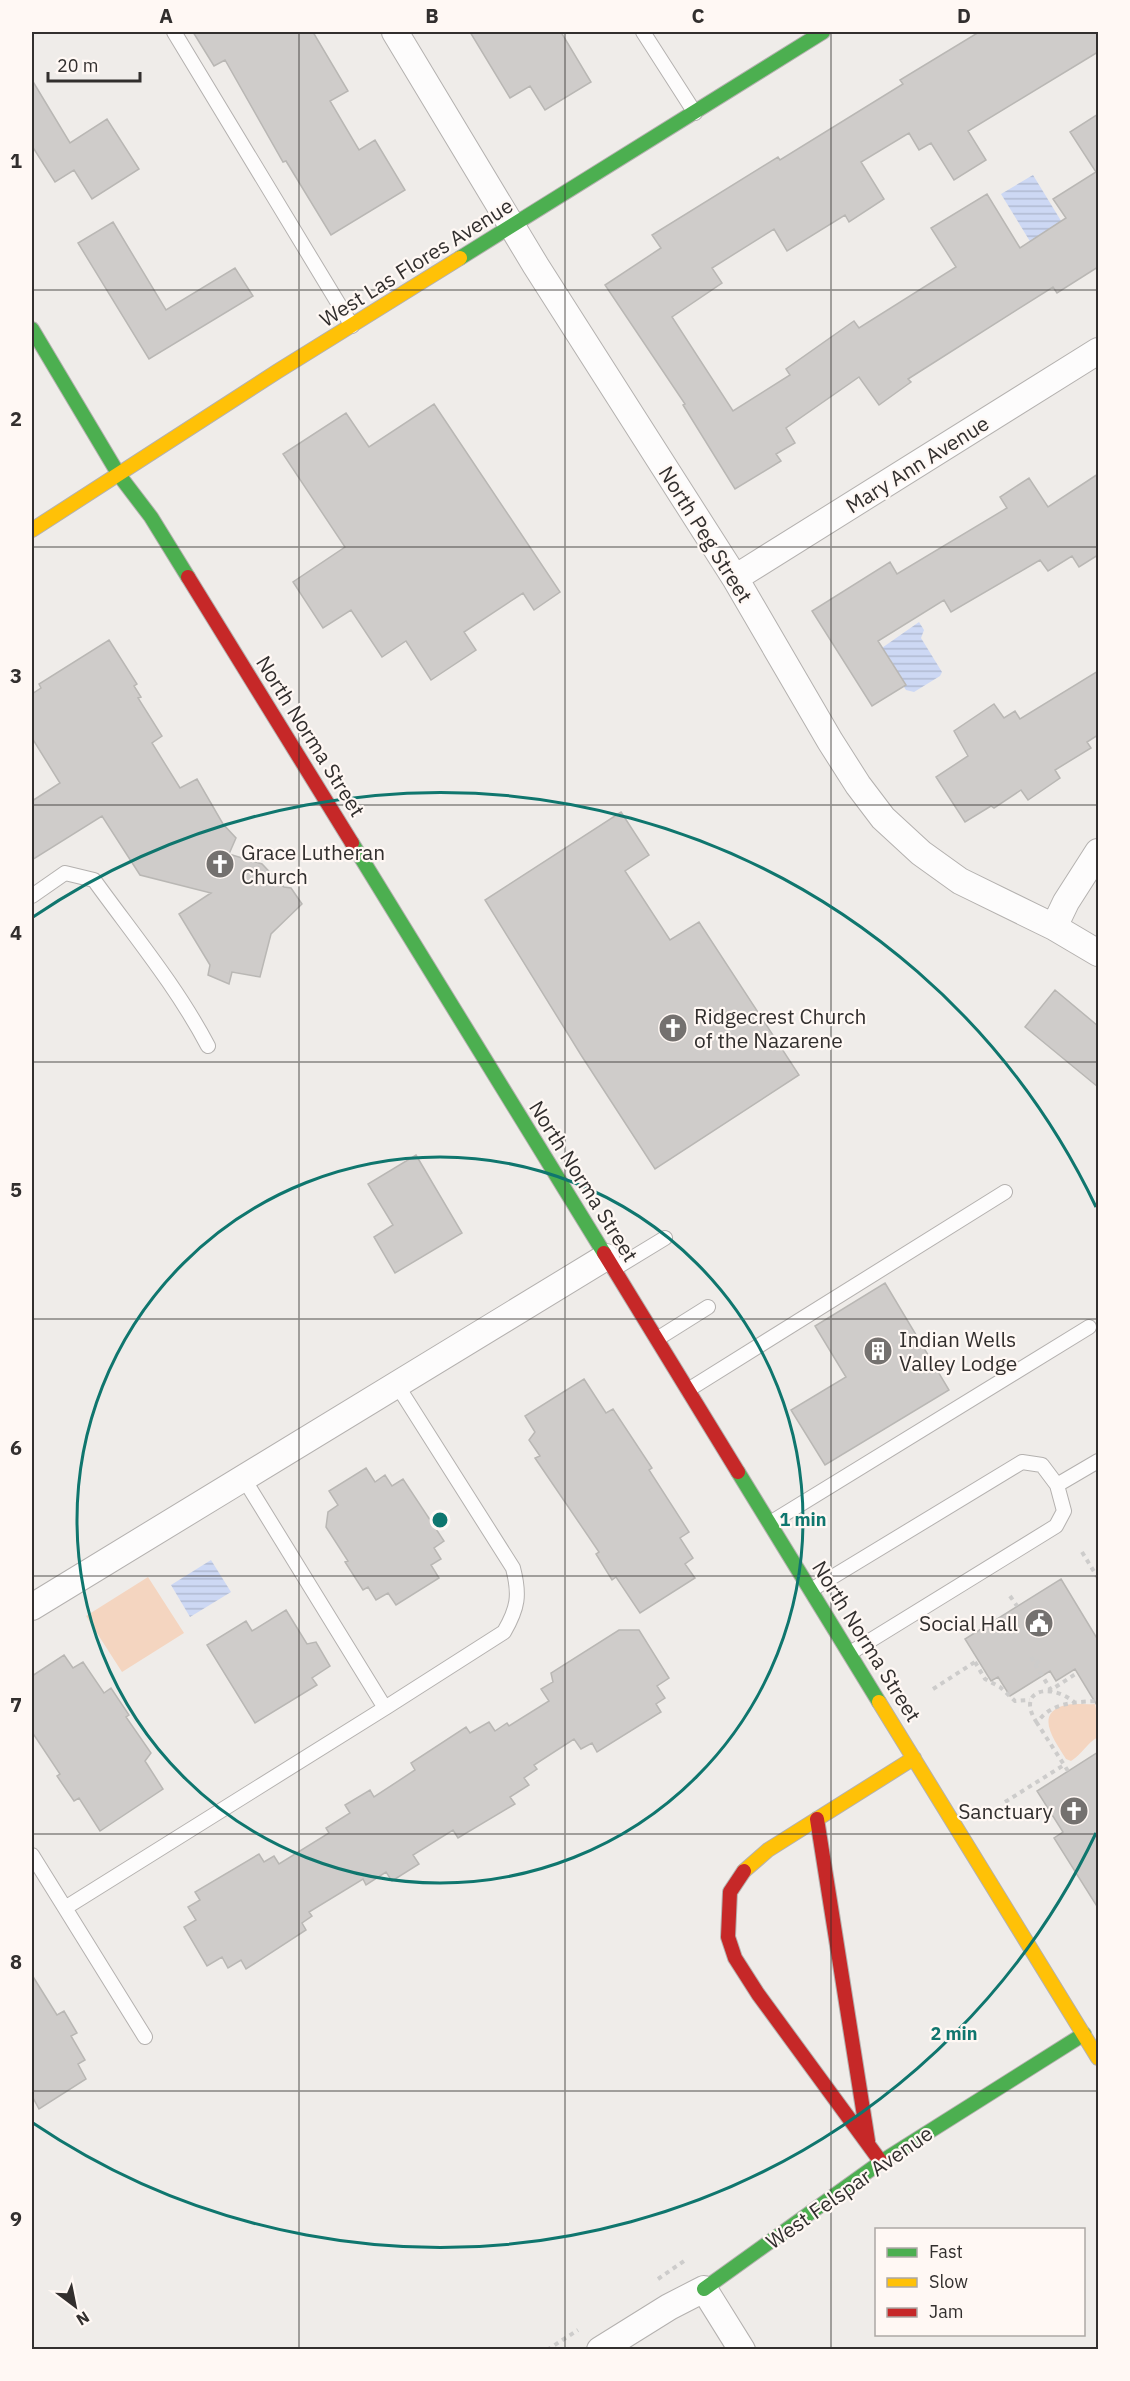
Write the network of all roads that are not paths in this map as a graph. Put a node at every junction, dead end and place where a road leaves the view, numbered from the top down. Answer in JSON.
{"nodes":[{"id":1,"x":174,"y":32,"type":"edge"},
{"id":2,"x":395,"y":32,"type":"edge"},
{"id":3,"x":643,"y":32,"type":"edge"},
{"id":4,"x":823,"y":32,"type":"edge"},
{"id":5,"x":695,"y":113,"type":"junction"},
{"id":6,"x":513,"y":226,"type":"junction"},
{"id":7,"x":352,"y":326,"type":"junction"},
{"id":8,"x":32,"y":329,"type":"edge"},
{"id":9,"x":1098,"y":351,"type":"edge"},
{"id":10,"x":119,"y":475,"type":"junction"},
{"id":11,"x":32,"y":530,"type":"edge"},
{"id":12,"x":735,"y":578,"type":"junction"},
{"id":13,"x":1098,"y":852,"type":"edge"},
{"id":14,"x":32,"y":896,"type":"edge"},
{"id":15,"x":1054,"y":927,"type":"junction"},
{"id":16,"x":1098,"y":953,"type":"edge"},
{"id":17,"x":208,"y":1046,"type":"dead end"},
{"id":18,"x":1005,"y":1192,"type":"dead end"},
{"id":19,"x":665,"y":1238,"type":"dead end"},
{"id":20,"x":610,"y":1263,"type":"junction"},
{"id":21,"x":708,"y":1307,"type":"dead end"},
{"id":22,"x":1089,"y":1327,"type":"dead end"},
{"id":23,"x":657,"y":1339,"type":"junction"},
{"id":24,"x":397,"y":1385,"type":"junction"},
{"id":25,"x":688,"y":1390,"type":"junction"},
{"id":26,"x":1098,"y":1461,"type":"edge"},
{"id":27,"x":244,"y":1479,"type":"junction"},
{"id":28,"x":1058,"y":1485,"type":"junction"},
{"id":29,"x":770,"y":1524,"type":"junction"},
{"id":30,"x":811,"y":1590,"type":"junction"},
{"id":31,"x":32,"y":1607,"type":"edge"},
{"id":32,"x":850,"y":1653,"type":"junction"},
{"id":33,"x":385,"y":1708,"type":"junction"},
{"id":34,"x":914,"y":1758,"type":"junction"},
{"id":35,"x":817,"y":1819,"type":"junction"},
{"id":36,"x":32,"y":1855,"type":"edge"},
{"id":37,"x":65,"y":1908,"type":"junction"},
{"id":38,"x":1091,"y":2029,"type":"edge"},
{"id":39,"x":145,"y":2037,"type":"dead end"},
{"id":40,"x":1098,"y":2058,"type":"edge"},
{"id":41,"x":869,"y":2148,"type":"junction"},
{"id":42,"x":881,"y":2162,"type":"junction"},
{"id":43,"x":704,"y":2289,"type":"junction"},
{"id":44,"x":600,"y":2349,"type":"edge"},
{"id":45,"x":742,"y":2349,"type":"edge"}],
"edges":[{"from":1,"to":7,"type":"lane"},
{"from":2,"to":6,"type":"street","name":"North Peg Street"},
{"from":3,"to":5,"type":"lane"},
{"from":4,"to":5,"type":"main road","name":"West Las Flores Avenue"},
{"from":5,"to":6,"type":"main road","name":"West Las Flores Avenue"},
{"from":6,"to":7,"type":"main road","name":"West Las Flores Avenue"},
{"from":6,"to":12,"type":"street","name":"North Peg Street"},
{"from":7,"to":10,"type":"main road","name":"West Las Flores Avenue"},
{"from":8,"to":10,"type":"main road","name":"North Norma Street"},
{"from":9,"to":12,"type":"street","name":"Mary Ann Avenue"},
{"from":10,"to":11,"type":"main road","name":"West Las Flores Avenue"},
{"from":10,"to":20,"type":"main road","name":"North Norma Street"},
{"from":12,"to":15,"type":"street","name":"North Peg Street"},
{"from":13,"to":15,"type":"street"},
{"from":14,"to":17,"type":"lane"},
{"from":15,"to":16,"type":"street","name":"North Peg Street"},
{"from":18,"to":25,"type":"lane"},
{"from":19,"to":20,"type":"lane"},
{"from":20,"to":23,"type":"main road","name":"North Norma Street"},
{"from":20,"to":24,"type":"street"},
{"from":21,"to":23,"type":"lane"},
{"from":22,"to":29,"type":"lane"},
{"from":23,"to":25,"type":"main road","name":"North Norma Street"},
{"from":24,"to":27,"type":"street"},
{"from":24,"to":33,"type":"lane"},
{"from":25,"to":29,"type":"main road","name":"North Norma Street"},
{"from":26,"to":28,"type":"lane"},
{"from":27,"to":31,"type":"street"},
{"from":27,"to":33,"type":"lane"},
{"from":28,"to":30,"type":"lane"},
{"from":28,"to":32,"type":"lane"},
{"from":29,"to":30,"type":"main road","name":"North Norma Street"},
{"from":30,"to":32,"type":"main road","name":"North Norma Street"},
{"from":32,"to":34,"type":"main road","name":"North Norma Street"},
{"from":33,"to":37,"type":"lane"},
{"from":34,"to":35,"type":"main road"},
{"from":34,"to":38,"type":"main road","name":"North Norma Street"},
{"from":35,"to":41,"type":"main road"},
{"from":35,"to":41,"type":"main road"},
{"from":36,"to":37,"type":"lane"},
{"from":37,"to":39,"type":"lane"},
{"from":38,"to":40,"type":"main road","name":"North Norma Street"},
{"from":38,"to":42,"type":"main road","name":"West Felspar Avenue"},
{"from":41,"to":42,"type":"main road"},
{"from":42,"to":43,"type":"main road","name":"West Felspar Avenue"},
{"from":43,"to":44,"type":"street","name":"West Felspar Avenue"},
{"from":43,"to":45,"type":"street"}]}
